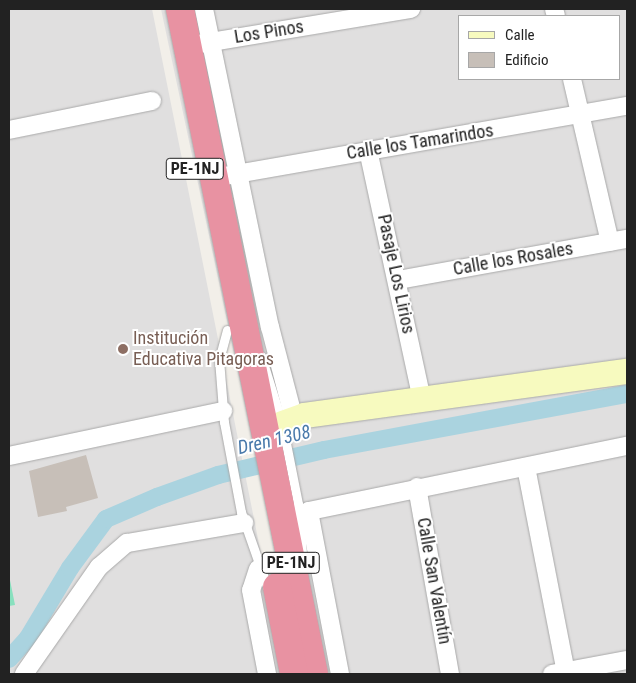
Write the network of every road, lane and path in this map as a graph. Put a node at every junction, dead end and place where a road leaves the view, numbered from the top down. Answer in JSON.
{"nodes":[{"id":1,"x":163,"y":9,"type":"edge"},
{"id":2,"x":180,"y":9,"type":"edge"},
{"id":3,"x":204,"y":9,"type":"edge"},
{"id":4,"x":411,"y":9,"type":"edge"},
{"id":5,"x":199,"y":44,"type":"junction"},
{"id":6,"x":572,"y":80,"type":"edge"},
{"id":7,"x":152,"y":101,"type":"dead end"},
{"id":8,"x":627,"y":106,"type":"edge"},
{"id":9,"x":581,"y":116,"type":"junction"},
{"id":10,"x":9,"y":130,"type":"edge"},
{"id":11,"x":368,"y":150,"type":"junction"},
{"id":12,"x":225,"y":175,"type":"junction"},
{"id":13,"x":627,"y":239,"type":"edge"},
{"id":14,"x":610,"y":242,"type":"junction"},
{"id":15,"x":398,"y":280,"type":"junction"},
{"id":16,"x":236,"y":329,"type":"junction"},
{"id":17,"x":627,"y":370,"type":"edge"},
{"id":18,"x":422,"y":399,"type":"junction"},
{"id":19,"x":223,"y":411,"type":"junction"},
{"id":20,"x":267,"y":430,"type":"junction"},
{"id":21,"x":627,"y":446,"type":"edge"},
{"id":22,"x":9,"y":456,"type":"edge"},
{"id":23,"x":526,"y":467,"type":"junction"},
{"id":24,"x":417,"y":487,"type":"junction"},
{"id":25,"x":264,"y":508,"type":"junction"},
{"id":26,"x":258,"y":568,"type":"junction"},
{"id":27,"x":294,"y":624,"type":"junction"},
{"id":28,"x":627,"y":660,"type":"edge"},
{"id":29,"x":559,"y":673,"type":"edge"},
{"id":30,"x":24,"y":674,"type":"edge"},
{"id":31,"x":267,"y":674,"type":"edge"},
{"id":32,"x":294,"y":674,"type":"edge"},
{"id":33,"x":314,"y":674,"type":"edge"},
{"id":34,"x":340,"y":674,"type":"edge"},
{"id":35,"x":450,"y":674,"type":"edge"}],
"edges":[{"from":1,"to":16,"type":"highway","number":"PE-1NJ"},
{"from":2,"to":5,"type":"highway","number":"PE-1NJ"},
{"from":3,"to":5,"type":"street"},
{"from":4,"to":5,"type":"street","name":"Los Pinos"},
{"from":5,"to":12,"type":"highway","number":"PE-1NJ"},
{"from":6,"to":9,"type":"street"},
{"from":7,"to":10,"type":"street"},
{"from":8,"to":9,"type":"street","name":"Calle los Tamarindos"},
{"from":9,"to":11,"type":"street","name":"Calle los Tamarindos"},
{"from":9,"to":14,"type":"street"},
{"from":11,"to":12,"type":"street","name":"Calle los Tamarindos"},
{"from":11,"to":15,"type":"street","name":"Pasaje Los Lirios"},
{"from":12,"to":16,"type":"highway","number":"PE-1NJ"},
{"from":12,"to":20,"type":"street"},
{"from":13,"to":14,"type":"street","name":"Calle los Rosales"},
{"from":14,"to":15,"type":"street","name":"Calle los Rosales"},
{"from":15,"to":18,"type":"street","name":"Pasaje Los Lirios"},
{"from":16,"to":19,"type":"lane"},
{"from":16,"to":20,"type":"highway","number":"PE-1NJ"},
{"from":16,"to":20,"type":"lane"},
{"from":17,"to":18,"type":"street"},
{"from":18,"to":20,"type":"street"},
{"from":19,"to":20,"type":"lane"},
{"from":19,"to":22,"type":"street"},
{"from":20,"to":25,"type":"highway","number":"PE-1NJ"},
{"from":20,"to":25,"type":"lane"},
{"from":21,"to":23,"type":"street"},
{"from":23,"to":24,"type":"street"},
{"from":23,"to":29,"type":"street"},
{"from":24,"to":34,"type":"street"},
{"from":24,"to":35,"type":"street","name":"Calle San Valentín"},
{"from":25,"to":26,"type":"lane"},
{"from":25,"to":27,"type":"highway","number":"PE-1NJ"},
{"from":25,"to":27,"type":"lane"},
{"from":25,"to":30,"type":"street"},
{"from":26,"to":27,"type":"lane"},
{"from":26,"to":31,"type":"street"},
{"from":27,"to":32,"type":"highway","number":"PE-1NJ"},
{"from":27,"to":33,"type":"highway","number":"PE-1NJ"},
{"from":28,"to":29,"type":"street"}]}
